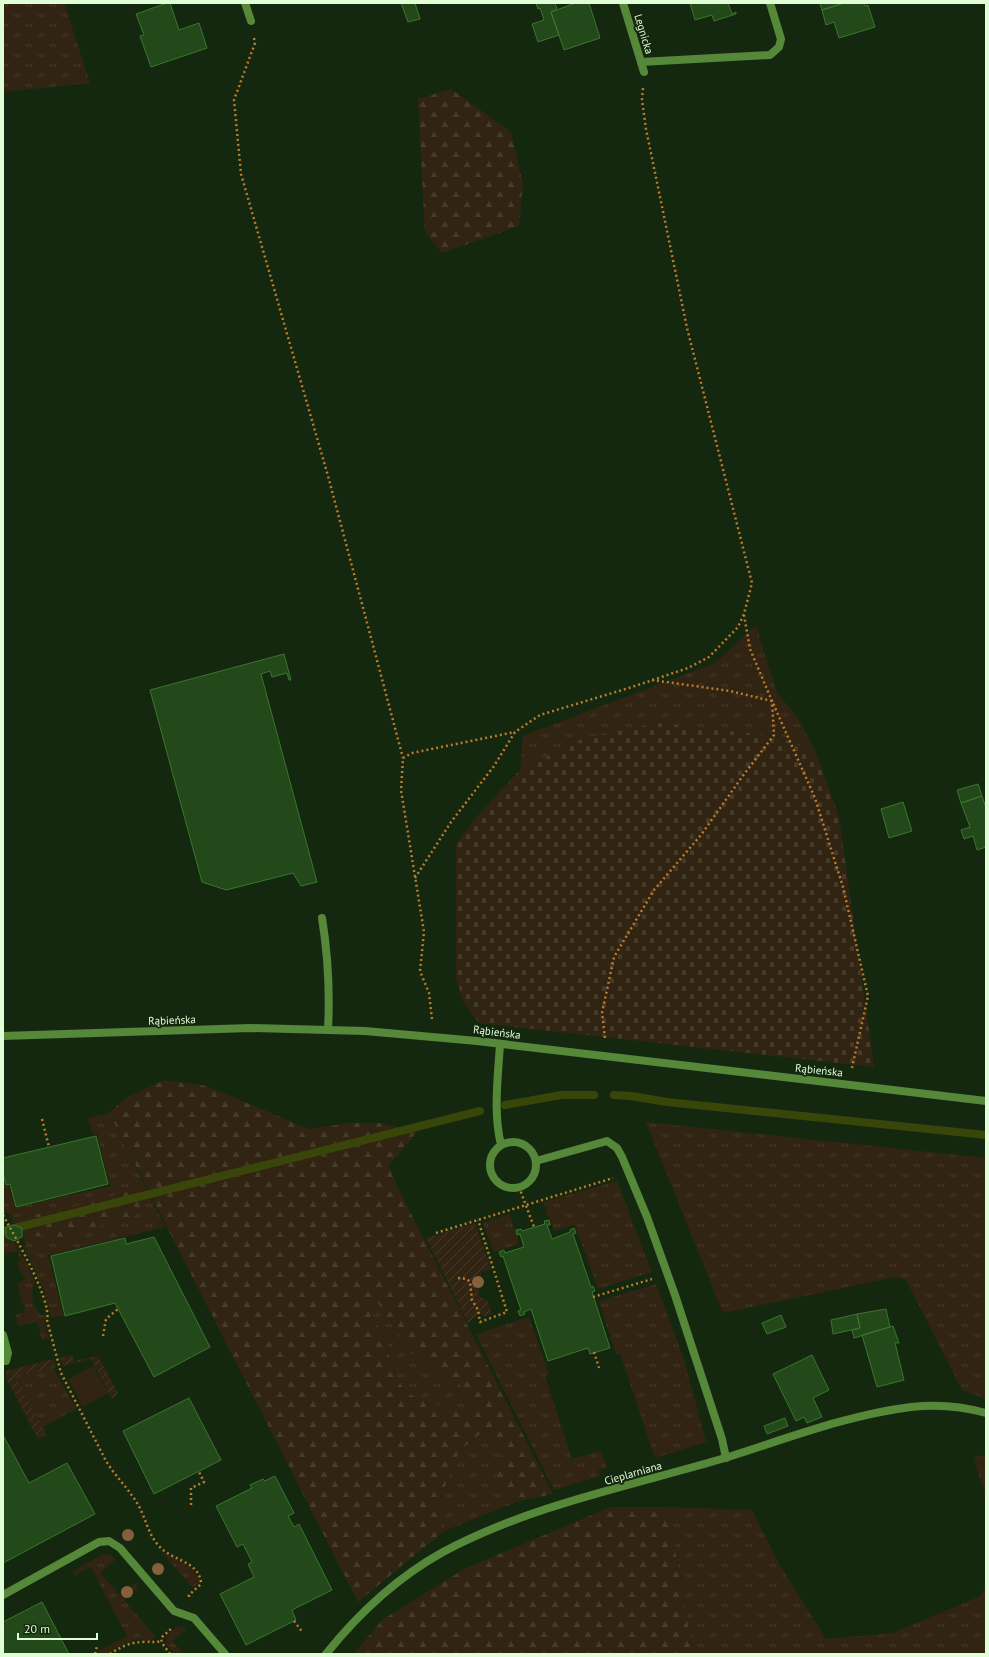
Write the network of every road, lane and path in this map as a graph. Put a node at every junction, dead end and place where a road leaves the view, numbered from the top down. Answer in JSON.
{"nodes":[{"id":1,"x":245,"y":3,"type":"edge"},
{"id":2,"x":623,"y":3,"type":"edge"},
{"id":3,"x":770,"y":3,"type":"edge"},
{"id":4,"x":251,"y":21,"type":"joint"},
{"id":5,"x":641,"y":62,"type":"junction"},
{"id":6,"x":644,"y":72,"type":"joint"},
{"id":7,"x":744,"y":614,"type":"junction"},
{"id":8,"x":651,"y":680,"type":"junction"},
{"id":9,"x":772,"y":701,"type":"junction"},
{"id":10,"x":515,"y":732,"type":"junction"},
{"id":11,"x":403,"y":758,"type":"junction"},
{"id":12,"x":416,"y":878,"type":"junction"},
{"id":13,"x":322,"y":918,"type":"dead end"},
{"id":14,"x":328,"y":1029,"type":"junction"},
{"id":15,"x":3,"y":1036,"type":"edge"},
{"id":16,"x":434,"y":1036,"type":"junction"},
{"id":17,"x":500,"y":1044,"type":"junction"},
{"id":18,"x":607,"y":1057,"type":"junction"},
{"id":19,"x":848,"y":1084,"type":"junction"},
{"id":20,"x":986,"y":1101,"type":"edge"},
{"id":21,"x":42,"y":1119,"type":"dead end"},
{"id":22,"x":501,"y":1145,"type":"junction"},
{"id":23,"x":49,"y":1147,"type":"dead end"},
{"id":24,"x":536,"y":1161,"type":"junction"},
{"id":25,"x":628,"y":1173,"type":"junction"},
{"id":26,"x":519,"y":1187,"type":"junction"},
{"id":27,"x":526,"y":1205,"type":"junction"},
{"id":28,"x":3,"y":1215,"type":"edge"},
{"id":29,"x":478,"y":1220,"type":"junction"},
{"id":30,"x":534,"y":1227,"type":"dead end"},
{"id":31,"x":436,"y":1232,"type":"dead end"},
{"id":32,"x":668,"y":1274,"type":"junction"},
{"id":33,"x":458,"y":1278,"type":"dead end"},
{"id":34,"x":593,"y":1297,"type":"dead end"},
{"id":35,"x":118,"y":1309,"type":"dead end"},
{"id":36,"x":3,"y":1335,"type":"edge"},
{"id":37,"x":103,"y":1336,"type":"dead end"},
{"id":38,"x":594,"y":1352,"type":"dead end"},
{"id":39,"x":3,"y":1361,"type":"edge"},
{"id":40,"x":599,"y":1368,"type":"dead end"},
{"id":41,"x":986,"y":1413,"type":"edge"},
{"id":42,"x":726,"y":1458,"type":"junction"},
{"id":43,"x":199,"y":1472,"type":"dead end"},
{"id":44,"x":191,"y":1505,"type":"dead end"},
{"id":45,"x":3,"y":1595,"type":"edge"},
{"id":46,"x":181,"y":1613,"type":"junction"},
{"id":47,"x":294,"y":1621,"type":"dead end"},
{"id":48,"x":302,"y":1633,"type":"dead end"},
{"id":49,"x":162,"y":1641,"type":"junction"},
{"id":50,"x":97,"y":1646,"type":"dead end"},
{"id":51,"x":95,"y":1654,"type":"edge"},
{"id":52,"x":110,"y":1654,"type":"edge"},
{"id":53,"x":170,"y":1654,"type":"edge"},
{"id":54,"x":225,"y":1654,"type":"edge"},
{"id":55,"x":326,"y":1654,"type":"edge"}],
"edges":[{"from":1,"to":4,"type":"street"},
{"from":2,"to":5,"type":"street","name":"Legnicka"},
{"from":3,"to":5,"type":"street"},
{"from":4,"to":11,"type":"path"},
{"from":5,"to":6,"type":"street","name":"Legnicka"},
{"from":6,"to":7,"type":"path"},
{"from":7,"to":8,"type":"path"},
{"from":7,"to":9,"type":"path"},
{"from":8,"to":9,"type":"path"},
{"from":8,"to":10,"type":"path"},
{"from":9,"to":18,"type":"path"},
{"from":9,"to":19,"type":"path"},
{"from":10,"to":11,"type":"path"},
{"from":10,"to":12,"type":"path"},
{"from":11,"to":12,"type":"path"},
{"from":12,"to":16,"type":"path"},
{"from":13,"to":14,"type":"street"},
{"from":14,"to":15,"type":"street","name":"Rąbieńska"},
{"from":14,"to":16,"type":"street","name":"Rąbieńska"},
{"from":16,"to":17,"type":"street","name":"Rąbieńska"},
{"from":17,"to":18,"type":"street","name":"Rąbieńska"},
{"from":17,"to":22,"type":"street"},
{"from":18,"to":19,"type":"street","name":"Rąbieńska"},
{"from":19,"to":20,"type":"street","name":"Rąbieńska"},
{"from":21,"to":23,"type":"path"},
{"from":22,"to":24,"type":"street"},
{"from":22,"to":26,"type":"street"},
{"from":24,"to":25,"type":"street"},
{"from":24,"to":26,"type":"street"},
{"from":25,"to":27,"type":"path"},
{"from":25,"to":32,"type":"street"},
{"from":26,"to":27,"type":"path"},
{"from":27,"to":29,"type":"path"},
{"from":27,"to":30,"type":"path"},
{"from":28,"to":46,"type":"path"},
{"from":29,"to":31,"type":"path"},
{"from":29,"to":33,"type":"path"},
{"from":32,"to":34,"type":"path"},
{"from":32,"to":42,"type":"street"},
{"from":35,"to":37,"type":"path"},
{"from":36,"to":39,"type":"street"},
{"from":38,"to":40,"type":"path"},
{"from":41,"to":42,"type":"street","name":"Cieplarniana"},
{"from":42,"to":55,"type":"street","name":"Cieplarniana"},
{"from":43,"to":44,"type":"path"},
{"from":45,"to":46,"type":"street"},
{"from":46,"to":49,"type":"path"},
{"from":46,"to":54,"type":"street"},
{"from":47,"to":48,"type":"path"},
{"from":49,"to":52,"type":"path"},
{"from":49,"to":53,"type":"path"},
{"from":50,"to":51,"type":"path"}]}
